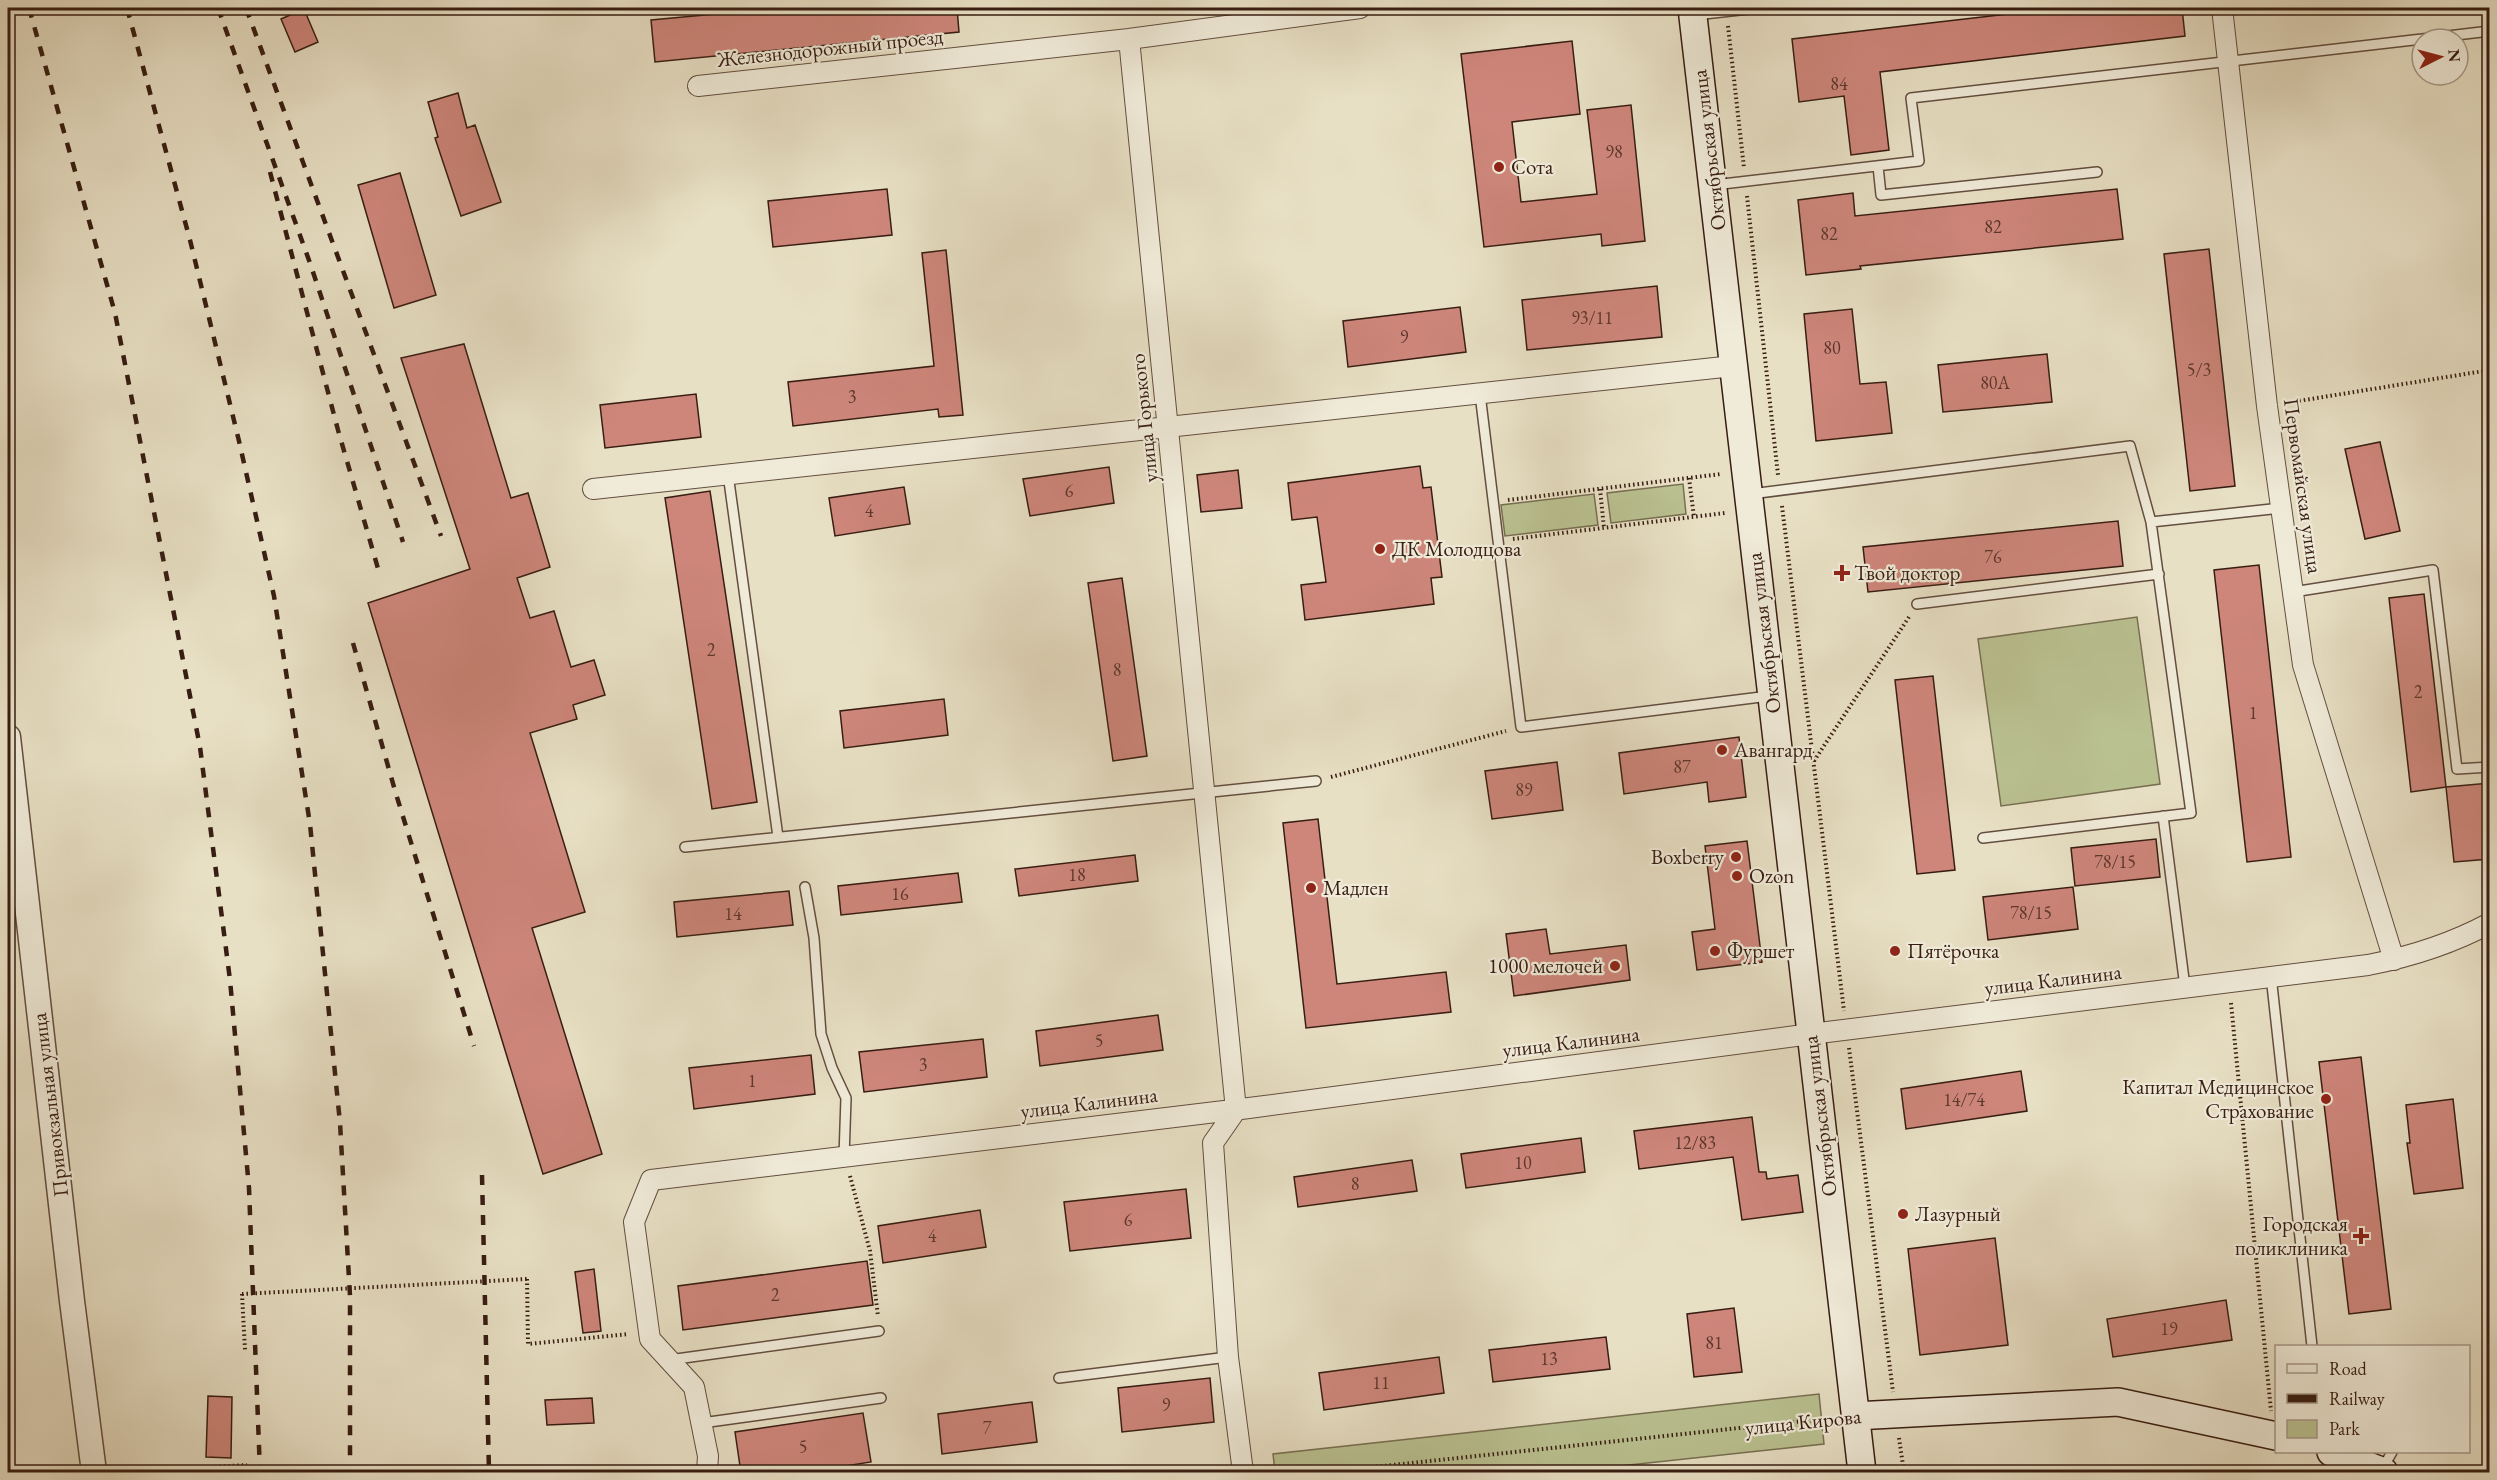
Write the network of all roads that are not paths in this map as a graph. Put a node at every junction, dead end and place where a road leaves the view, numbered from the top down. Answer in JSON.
{"nodes":[{"id":1,"x":1360,"y":8,"type":"edge"},
{"id":2,"x":1758,"y":8,"type":"edge"},
{"id":3,"x":2222,"y":8,"type":"edge"},
{"id":4,"x":1693,"y":11,"type":"edge"},
{"id":5,"x":2490,"y":31,"type":"edge"},
{"id":6,"x":2470,"y":33,"type":"edge"},
{"id":7,"x":1130,"y":39,"type":"junction"},
{"id":8,"x":2410,"y":40,"type":"edge"},
{"id":9,"x":2228,"y":62,"type":"junction"},
{"id":10,"x":698,"y":86,"type":"dead end"},
{"id":11,"x":1878,"y":166,"type":"junction"},
{"id":12,"x":2097,"y":172,"type":"dead end"},
{"id":13,"x":1713,"y":185,"type":"junction"},
{"id":14,"x":1733,"y":366,"type":"junction"},
{"id":15,"x":1480,"y":394,"type":"junction"},
{"id":16,"x":1170,"y":427,"type":"junction"},
{"id":17,"x":728,"y":474,"type":"junction"},
{"id":18,"x":593,"y":489,"type":"dead end"},
{"id":19,"x":1748,"y":492,"type":"junction"},
{"id":20,"x":2281,"y":508,"type":"junction"},
{"id":21,"x":2151,"y":522,"type":"junction"},
{"id":22,"x":2159,"y":574,"type":"junction"},
{"id":23,"x":2293,"y":592,"type":"junction"},
{"id":24,"x":1917,"y":604,"type":"road end"},
{"id":25,"x":1772,"y":696,"type":"junction"},
{"id":26,"x":8,"y":737,"type":"edge"},
{"id":27,"x":2490,"y":767,"type":"edge"},
{"id":28,"x":1316,"y":781,"type":"road end"},
{"id":29,"x":1203,"y":792,"type":"junction"},
{"id":30,"x":2163,"y":816,"type":"junction"},
{"id":31,"x":778,"y":837,"type":"junction"},
{"id":32,"x":1983,"y":838,"type":"dead end"},
{"id":33,"x":685,"y":847,"type":"dead end"},
{"id":34,"x":805,"y":887,"type":"dead end"},
{"id":35,"x":2490,"y":923,"type":"edge"},
{"id":36,"x":2394,"y":960,"type":"junction"},
{"id":37,"x":2271,"y":976,"type":"junction"},
{"id":38,"x":2185,"y":987,"type":"junction"},
{"id":39,"x":1810,"y":1034,"type":"junction"},
{"id":40,"x":1236,"y":1110,"type":"junction"},
{"id":41,"x":844,"y":1156,"type":"junction"},
{"id":42,"x":879,"y":1331,"type":"road end"},
{"id":43,"x":2312,"y":1345,"type":"edge"},
{"id":44,"x":1228,"y":1357,"type":"junction"},
{"id":45,"x":669,"y":1359,"type":"junction"},
{"id":46,"x":1059,"y":1378,"type":"dead end"},
{"id":47,"x":881,"y":1398,"type":"dead end"},
{"id":48,"x":1855,"y":1416,"type":"junction"},
{"id":49,"x":702,"y":1423,"type":"junction"},
{"id":50,"x":2275,"y":1435,"type":"edge"},
{"id":51,"x":2334,"y":1453,"type":"edge"},
{"id":52,"x":2392,"y":1453,"type":"edge"},
{"id":53,"x":2383,"y":1472,"type":"edge"},
{"id":54,"x":94,"y":1473,"type":"edge"},
{"id":55,"x":707,"y":1473,"type":"edge"},
{"id":56,"x":1244,"y":1473,"type":"edge"},
{"id":57,"x":1862,"y":1473,"type":"edge"}],
"edges":[{"from":1,"to":7,"type":"street","name":"Железнодорожный проезд"},
{"from":2,"to":4,"type":"lane"},
{"from":3,"to":9,"type":"street","name":"Первомайская улица"},
{"from":4,"to":13,"type":"main road","name":"Октябрьская улица"},
{"from":5,"to":6,"type":"lane"},
{"from":7,"to":10,"type":"street","name":"Железнодорожный проезд"},
{"from":7,"to":16,"type":"street","name":"улица Горького"},
{"from":8,"to":9,"type":"lane"},
{"from":9,"to":11,"type":"lane"},
{"from":9,"to":20,"type":"street","name":"Первомайская улица"},
{"from":11,"to":12,"type":"lane"},
{"from":11,"to":13,"type":"lane"},
{"from":13,"to":14,"type":"main road","name":"Октябрьская улица"},
{"from":14,"to":15,"type":"street"},
{"from":14,"to":19,"type":"main road","name":"Октябрьская улица"},
{"from":15,"to":16,"type":"street"},
{"from":15,"to":25,"type":"lane"},
{"from":16,"to":17,"type":"street"},
{"from":16,"to":29,"type":"street","name":"улица Горького"},
{"from":17,"to":18,"type":"street"},
{"from":17,"to":31,"type":"lane"},
{"from":19,"to":21,"type":"lane"},
{"from":19,"to":25,"type":"main road","name":"Октябрьская улица"},
{"from":20,"to":21,"type":"lane"},
{"from":20,"to":23,"type":"street","name":"Первомайская улица"},
{"from":21,"to":22,"type":"lane"},
{"from":22,"to":24,"type":"lane"},
{"from":22,"to":30,"type":"lane"},
{"from":23,"to":27,"type":"lane"},
{"from":23,"to":36,"type":"street","name":"Первомайская улица"},
{"from":25,"to":39,"type":"main road","name":"Октябрьская улица"},
{"from":26,"to":54,"type":"street","name":"Привокзальная улица"},
{"from":28,"to":29,"type":"lane"},
{"from":29,"to":31,"type":"lane"},
{"from":29,"to":40,"type":"street","name":"улица Горького"},
{"from":30,"to":32,"type":"lane"},
{"from":30,"to":38,"type":"lane"},
{"from":31,"to":33,"type":"lane"},
{"from":34,"to":41,"type":"lane"},
{"from":35,"to":36,"type":"street","name":"улица Калинина"},
{"from":36,"to":37,"type":"street","name":"улица Калинина"},
{"from":37,"to":38,"type":"street","name":"улица Калинина"},
{"from":37,"to":43,"type":"lane"},
{"from":38,"to":39,"type":"street","name":"улица Калинина"},
{"from":39,"to":40,"type":"street","name":"улица Калинина"},
{"from":39,"to":48,"type":"main road","name":"Октябрьская улица"},
{"from":40,"to":41,"type":"street","name":"улица Калинина"},
{"from":40,"to":44,"type":"street"},
{"from":41,"to":45,"type":"street","name":"улица Калинина"},
{"from":42,"to":45,"type":"lane"},
{"from":44,"to":46,"type":"lane"},
{"from":44,"to":56,"type":"street"},
{"from":45,"to":49,"type":"street"},
{"from":47,"to":49,"type":"lane"},
{"from":48,"to":50,"type":"main road","name":"улица Кирова"},
{"from":48,"to":57,"type":"main road","name":"Октябрьская улица"},
{"from":49,"to":55,"type":"street"},
{"from":51,"to":53,"type":"main road"},
{"from":52,"to":53,"type":"lane"}]}
